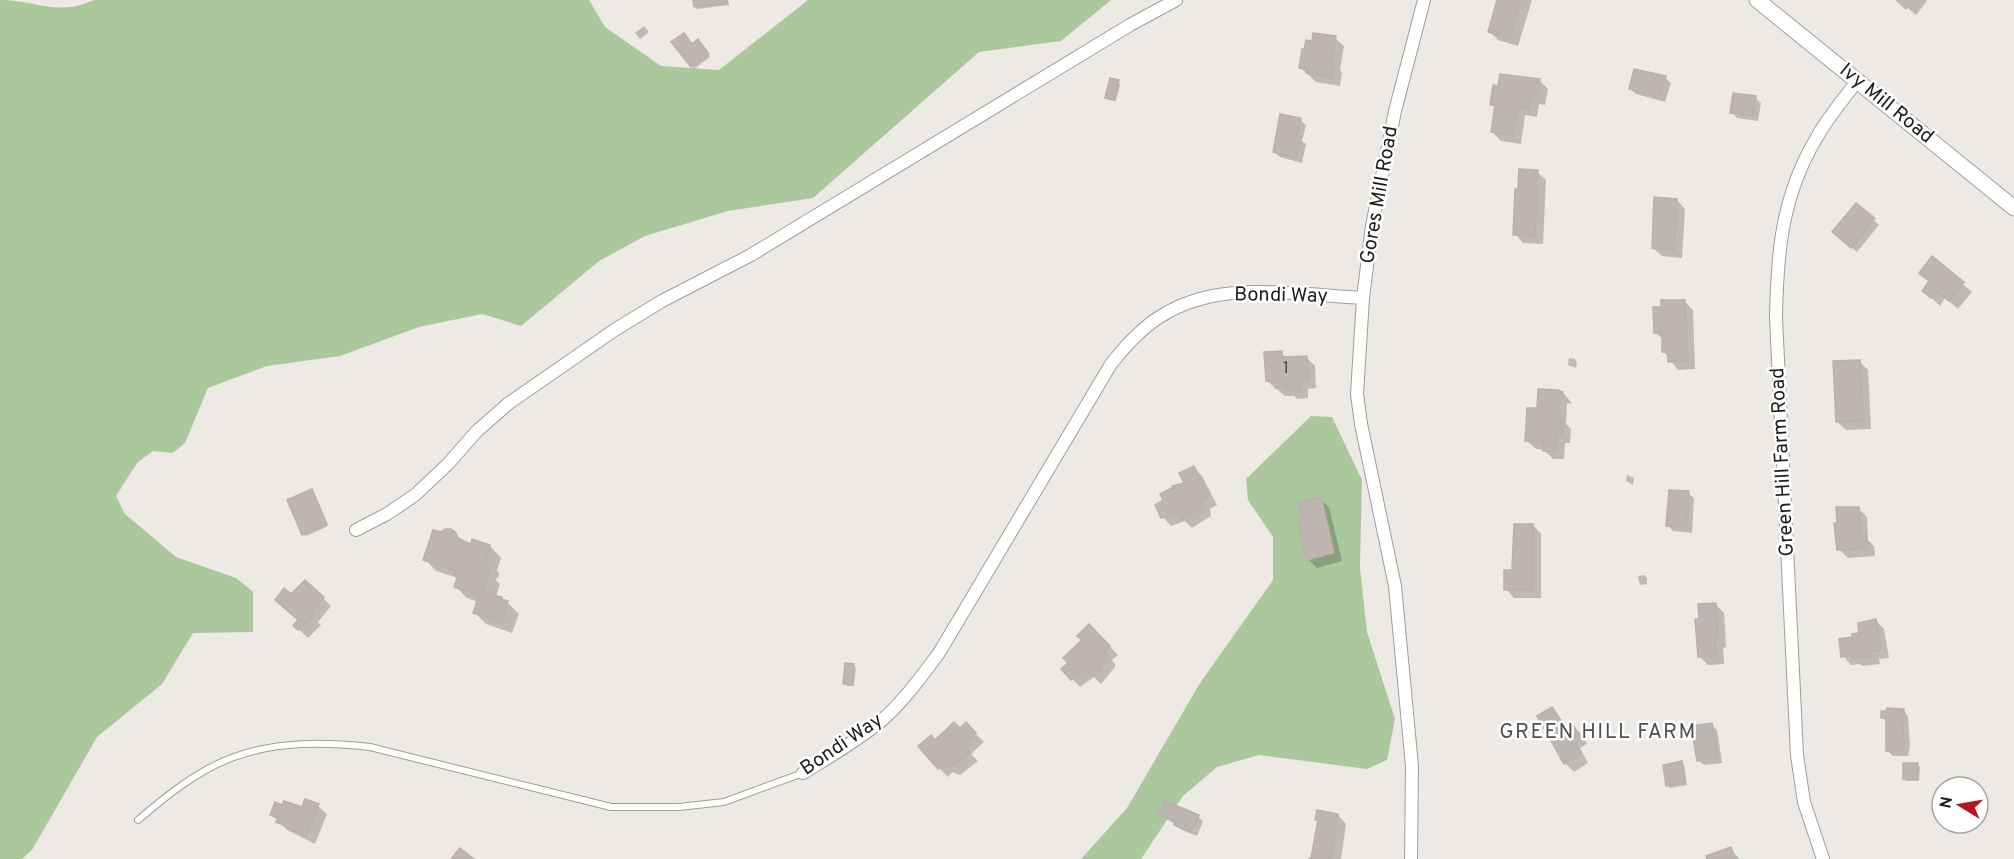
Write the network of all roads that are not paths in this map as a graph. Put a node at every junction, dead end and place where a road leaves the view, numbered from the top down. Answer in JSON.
{"nodes":[{"id":1,"x":1176,"y":0,"type":"edge"},
{"id":2,"x":1424,"y":0,"type":"edge"},
{"id":3,"x":1757,"y":0,"type":"edge"},
{"id":4,"x":1857,"y":81,"type":"junction"},
{"id":5,"x":2014,"y":208,"type":"edge"},
{"id":6,"x":1363,"y":298,"type":"junction"},
{"id":7,"x":356,"y":530,"type":"dead end"},
{"id":8,"x":803,"y":774,"type":"joint"},
{"id":9,"x":138,"y":820,"type":"dead end"},
{"id":10,"x":1411,"y":859,"type":"edge"},
{"id":11,"x":1823,"y":859,"type":"edge"}],
"edges":[{"from":1,"to":7,"type":"street"},
{"from":2,"to":6,"type":"street","name":"Gores Mill Road"},
{"from":3,"to":4,"type":"street","name":"Ivy Mill Road"},
{"from":4,"to":5,"type":"street","name":"Ivy Mill Road"},
{"from":4,"to":11,"type":"street","name":"Green Hill Farm Road"},
{"from":6,"to":8,"type":"street","name":"Bondi Way"},
{"from":6,"to":10,"type":"street","name":"Gores Mill Road"},
{"from":8,"to":9,"type":"lane","name":"Bondi Way"}]}
